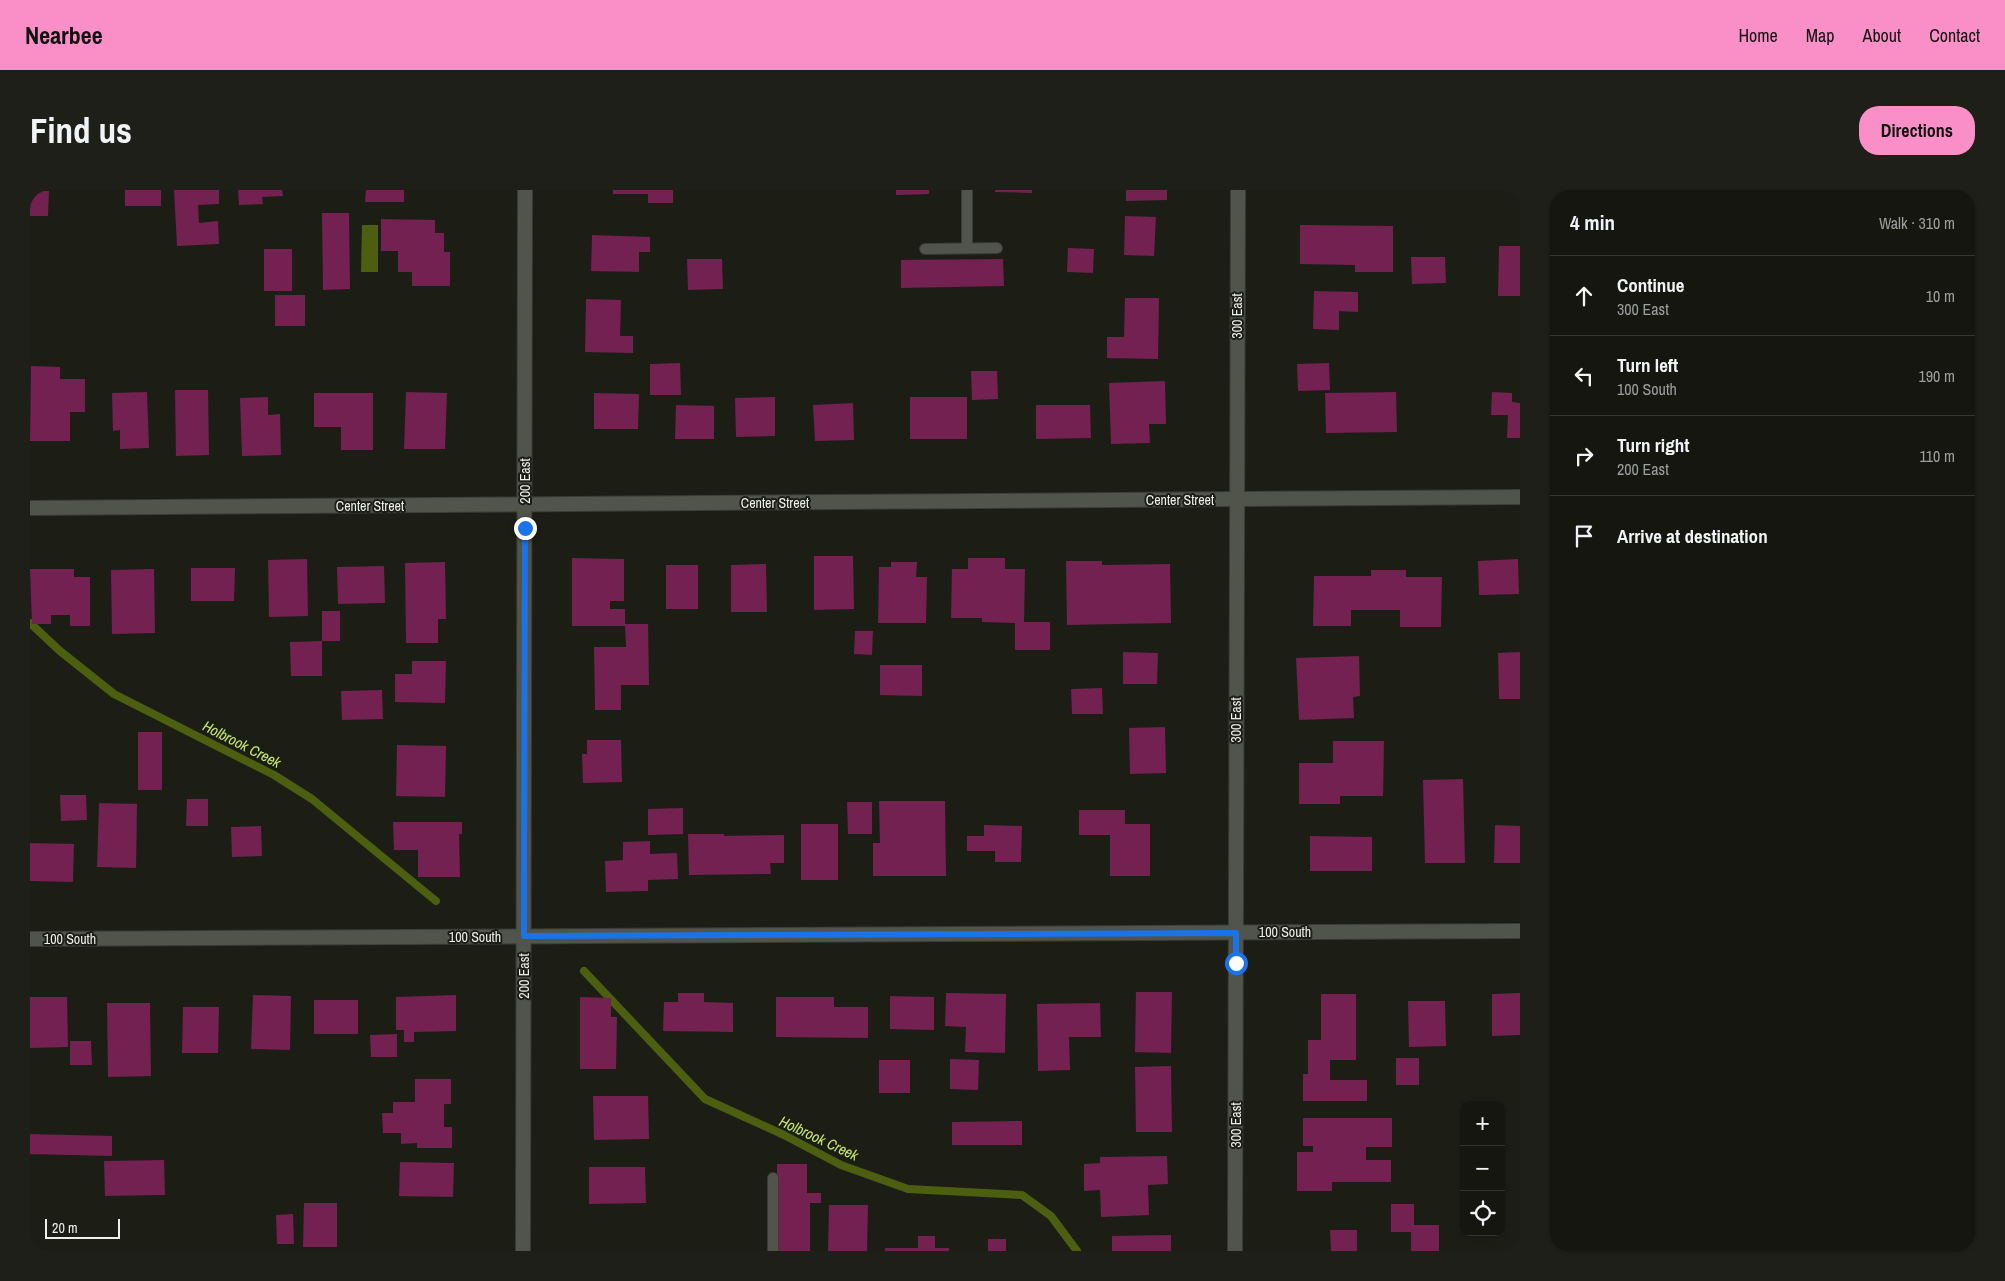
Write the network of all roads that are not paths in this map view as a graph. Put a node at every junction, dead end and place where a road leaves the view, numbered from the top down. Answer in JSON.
{"nodes":[{"id":1,"x":525,"y":190,"type":"edge"},
{"id":2,"x":966,"y":190,"type":"edge"},
{"id":3,"x":1238,"y":190,"type":"edge"},
{"id":4,"x":967,"y":248,"type":"junction"},
{"id":5,"x":997,"y":248,"type":"dead end"},
{"id":6,"x":925,"y":249,"type":"dead end"},
{"id":7,"x":1520,"y":497,"type":"edge"},
{"id":8,"x":1237,"y":499,"type":"junction"},
{"id":9,"x":525,"y":504,"type":"junction"},
{"id":10,"x":30,"y":508,"type":"edge"},
{"id":11,"x":1520,"y":931,"type":"edge"},
{"id":12,"x":1236,"y":933,"type":"junction"},
{"id":13,"x":524,"y":936,"type":"junction"},
{"id":14,"x":30,"y":939,"type":"edge"},
{"id":15,"x":772,"y":1178,"type":"dead end"},
{"id":16,"x":523,"y":1251,"type":"edge"},
{"id":17,"x":773,"y":1251,"type":"edge"},
{"id":18,"x":1236,"y":1251,"type":"edge"}],
"edges":[{"from":1,"to":9,"type":"street","name":"200 East"},
{"from":2,"to":4,"type":"lane"},
{"from":3,"to":8,"type":"street","name":"300 East"},
{"from":4,"to":5,"type":"lane"},
{"from":4,"to":6,"type":"lane"},
{"from":7,"to":8,"type":"street","name":"Center Street"},
{"from":8,"to":9,"type":"street","name":"Center Street"},
{"from":8,"to":12,"type":"street","name":"300 East"},
{"from":9,"to":10,"type":"street","name":"Center Street"},
{"from":9,"to":13,"type":"street","name":"200 East"},
{"from":11,"to":12,"type":"street","name":"100 South"},
{"from":12,"to":13,"type":"street","name":"100 South"},
{"from":12,"to":18,"type":"street","name":"300 East"},
{"from":13,"to":14,"type":"street","name":"100 South"},
{"from":13,"to":16,"type":"street","name":"200 East"},
{"from":15,"to":17,"type":"lane"}]}
